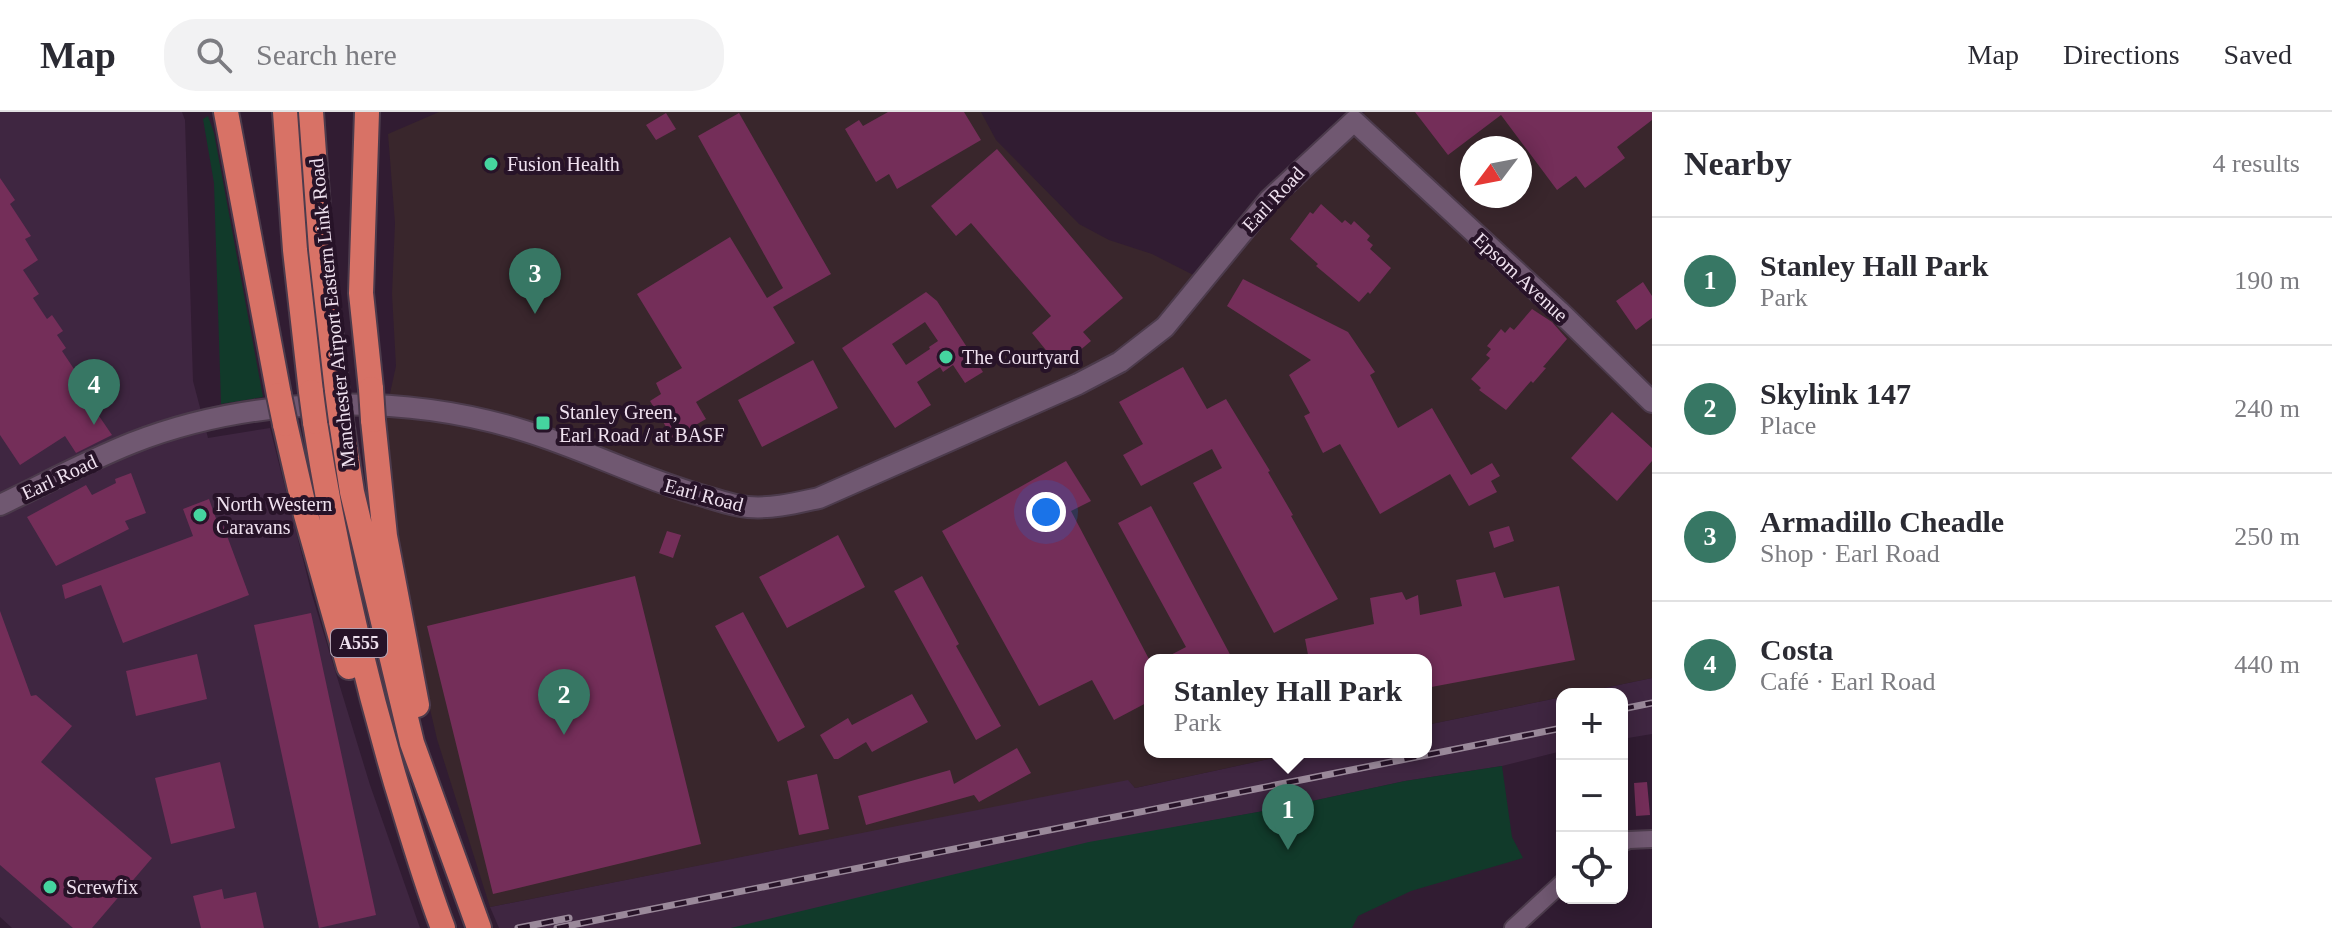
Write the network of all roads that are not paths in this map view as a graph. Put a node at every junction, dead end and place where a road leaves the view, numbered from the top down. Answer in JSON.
{"nodes":[{"id":1,"x":226,"y":112,"type":"edge"},
{"id":2,"x":285,"y":112,"type":"edge"},
{"id":3,"x":311,"y":112,"type":"edge"},
{"id":4,"x":367,"y":112,"type":"edge"},
{"id":5,"x":1354,"y":121,"type":"joint"},
{"id":6,"x":1652,"y":402,"type":"edge"},
{"id":7,"x":0,"y":505,"type":"edge"},
{"id":8,"x":1652,"y":839,"type":"edge"},
{"id":9,"x":1628,"y":840,"type":"edge"},
{"id":10,"x":456,"y":862,"type":"junction"},
{"id":11,"x":422,"y":869,"type":"junction"},
{"id":12,"x":1556,"y":889,"type":"edge"},
{"id":13,"x":443,"y":928,"type":"edge"},
{"id":14,"x":479,"y":928,"type":"edge"},
{"id":15,"x":1513,"y":928,"type":"edge"}],
"edges":[{"from":1,"to":11,"type":"highway","bridge":true},
{"from":2,"to":11,"type":"highway","name":"Manchester Airport Eastern Link Road","number":"A555","bridge":true},
{"from":3,"to":10,"type":"highway","name":"Manchester Airport Eastern Link Road","number":"A555","bridge":true},
{"from":4,"to":10,"type":"highway","bridge":true},
{"from":5,"to":6,"type":"street","name":"Epsom Avenue"},
{"from":5,"to":7,"type":"street","name":"Earl Road"},
{"from":8,"to":9,"type":"street"},
{"from":10,"to":14,"type":"highway","name":"Manchester Airport Eastern Link Road","number":"A555"},
{"from":11,"to":13,"type":"highway","name":"Manchester Airport Eastern Link Road","number":"A555"},
{"from":12,"to":15,"type":"street"}]}
